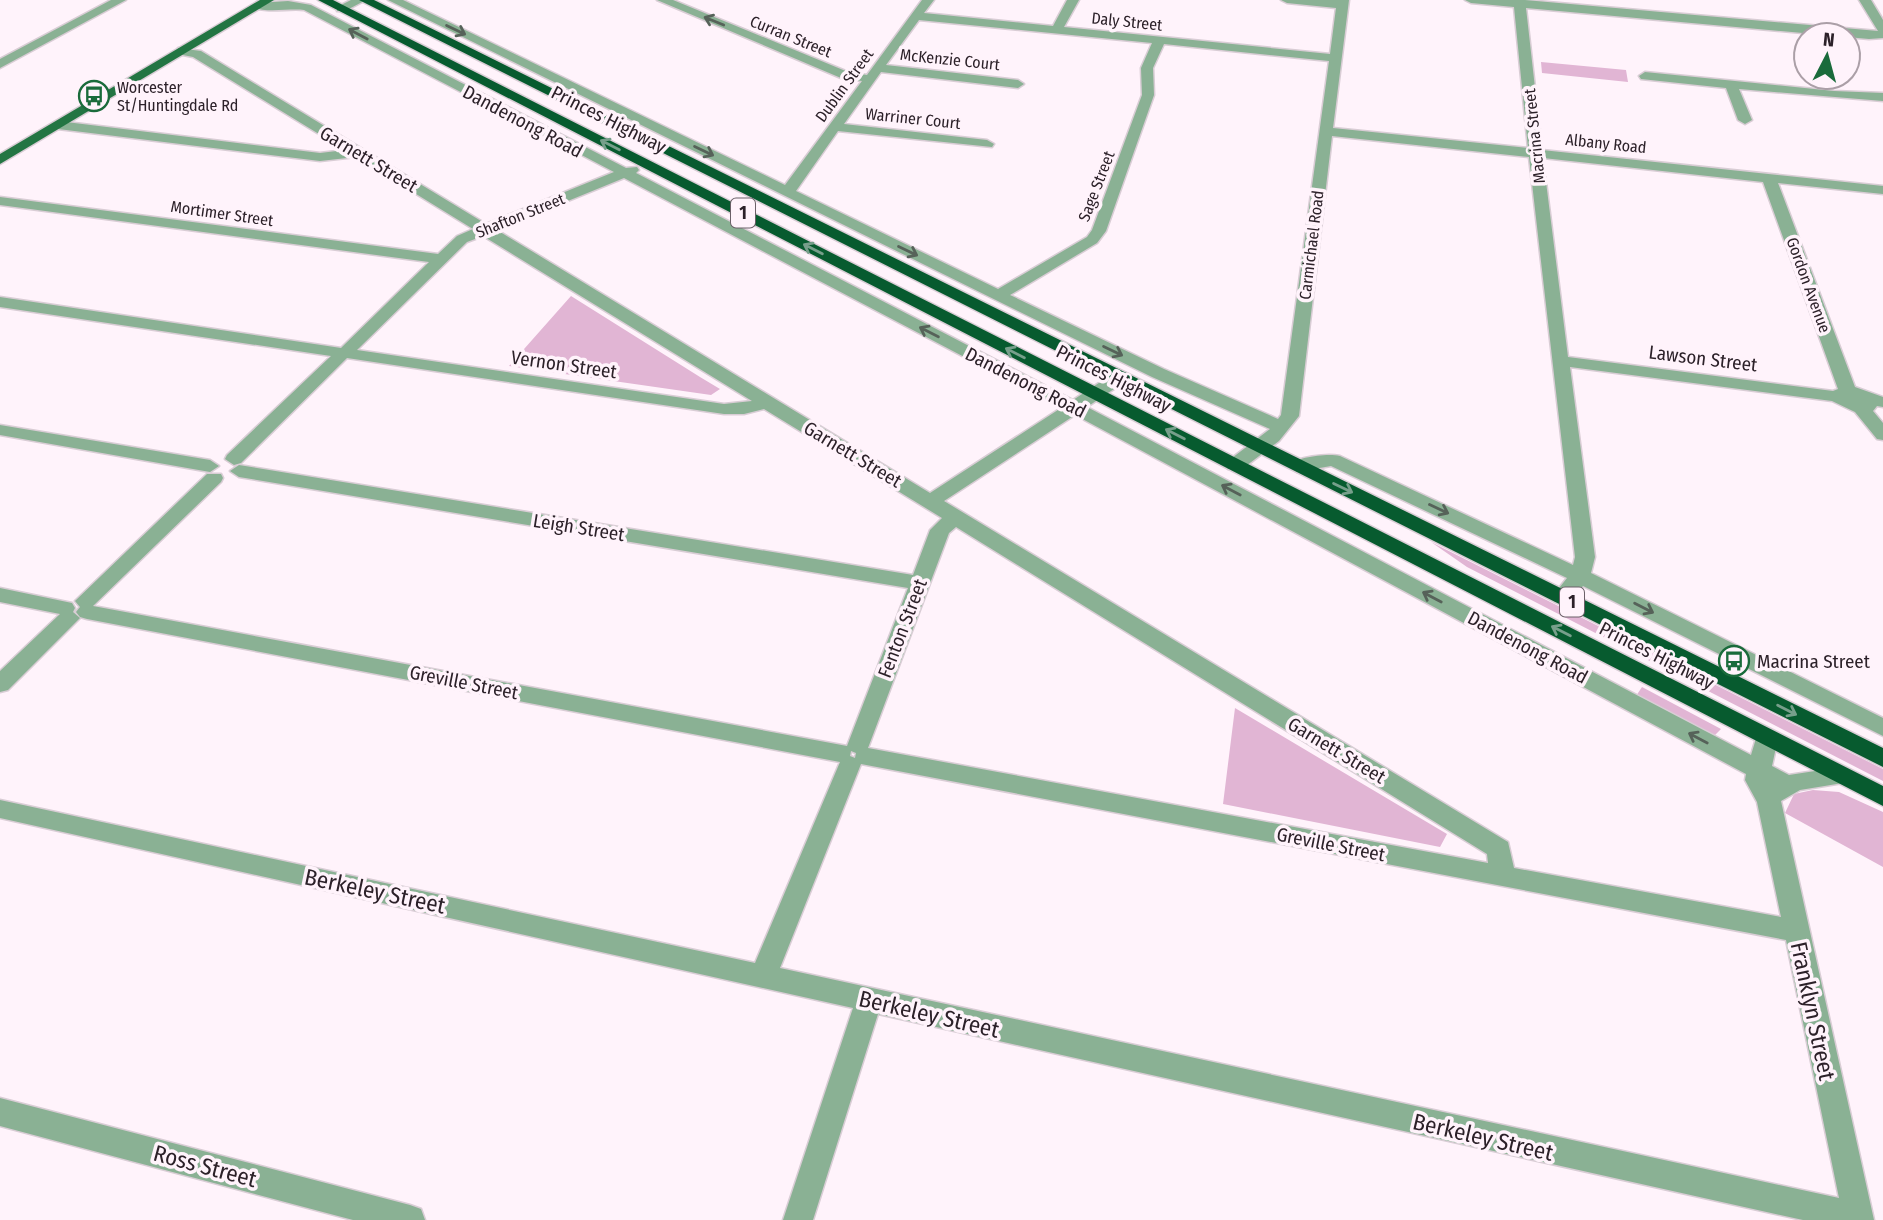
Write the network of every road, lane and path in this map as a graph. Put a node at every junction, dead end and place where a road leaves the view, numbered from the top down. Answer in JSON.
{"nodes":[{"id":1,"x":120,"y":0,"type":"edge"},
{"id":2,"x":324,"y":0,"type":"edge"},
{"id":3,"x":359,"y":0,"type":"edge"},
{"id":4,"x":365,"y":0,"type":"edge"},
{"id":5,"x":394,"y":0,"type":"edge"},
{"id":6,"x":663,"y":0,"type":"edge"},
{"id":7,"x":928,"y":0,"type":"edge"},
{"id":8,"x":1073,"y":0,"type":"edge"},
{"id":9,"x":1287,"y":0,"type":"edge"},
{"id":10,"x":1471,"y":0,"type":"edge"},
{"id":11,"x":1865,"y":0,"type":"edge"},
{"id":12,"x":1343,"y":2,"type":"edge"},
{"id":13,"x":1519,"y":2,"type":"edge"},
{"id":14,"x":263,"y":3,"type":"edge"},
{"id":15,"x":341,"y":9,"type":"junction"},
{"id":16,"x":916,"y":16,"type":"junction"},
{"id":17,"x":1057,"y":30,"type":"junction"},
{"id":18,"x":1883,"y":32,"type":"edge"},
{"id":19,"x":1160,"y":40,"type":"junction"},
{"id":20,"x":182,"y":51,"type":"junction"},
{"id":21,"x":1335,"y":58,"type":"junction"},
{"id":22,"x":0,"y":64,"type":"edge"},
{"id":23,"x":874,"y":74,"type":"junction"},
{"id":24,"x":1646,"y":76,"type":"dead end"},
{"id":25,"x":1018,"y":84,"type":"dead end"},
{"id":26,"x":1731,"y":84,"type":"junction"},
{"id":27,"x":1883,"y":97,"type":"edge"},
{"id":28,"x":622,"y":111,"type":"junction"},
{"id":29,"x":600,"y":118,"type":"junction"},
{"id":30,"x":1745,"y":120,"type":"dead end"},
{"id":31,"x":58,"y":125,"type":"junction"},
{"id":32,"x":835,"y":127,"type":"junction"},
{"id":33,"x":1326,"y":131,"type":"junction"},
{"id":34,"x":987,"y":144,"type":"dead end"},
{"id":35,"x":359,"y":153,"type":"junction"},
{"id":36,"x":1537,"y":153,"type":"junction"},
{"id":37,"x":0,"y":160,"type":"edge"},
{"id":38,"x":646,"y":164,"type":"junction"},
{"id":39,"x":624,"y":173,"type":"junction"},
{"id":40,"x":1769,"y":178,"type":"junction"},
{"id":41,"x":1883,"y":190,"type":"edge"},
{"id":42,"x":788,"y":191,"type":"junction"},
{"id":43,"x":0,"y":201,"type":"edge"},
{"id":44,"x":484,"y":230,"type":"junction"},
{"id":45,"x":440,"y":259,"type":"junction"},
{"id":46,"x":998,"y":295,"type":"junction"},
{"id":47,"x":0,"y":302,"type":"edge"},
{"id":48,"x":344,"y":353,"type":"junction"},
{"id":49,"x":1561,"y":361,"type":"junction"},
{"id":50,"x":1120,"y":377,"type":"junction"},
{"id":51,"x":1843,"y":394,"type":"junction"},
{"id":52,"x":1098,"y":395,"type":"junction"},
{"id":53,"x":769,"y":402,"type":"junction"},
{"id":54,"x":1871,"y":404,"type":"edge"},
{"id":55,"x":1076,"y":408,"type":"junction"},
{"id":56,"x":1282,"y":428,"type":"junction"},
{"id":57,"x":0,"y":430,"type":"edge"},
{"id":58,"x":1883,"y":435,"type":"edge"},
{"id":59,"x":1260,"y":447,"type":"junction"},
{"id":60,"x":237,"y":465,"type":"junction"},
{"id":61,"x":1235,"y":465,"type":"junction"},
{"id":62,"x":1297,"y":466,"type":"junction"},
{"id":63,"x":212,"y":472,"type":"junction"},
{"id":64,"x":931,"y":501,"type":"junction"},
{"id":65,"x":956,"y":517,"type":"junction"},
{"id":66,"x":1580,"y":576,"type":"junction"},
{"id":67,"x":919,"y":583,"type":"junction"},
{"id":68,"x":0,"y":595,"type":"edge"},
{"id":69,"x":1562,"y":597,"type":"junction"},
{"id":70,"x":76,"y":610,"type":"junction"},
{"id":71,"x":0,"y":684,"type":"edge"},
{"id":72,"x":1883,"y":728,"type":"edge"},
{"id":73,"x":1766,"y":737,"type":"junction"},
{"id":74,"x":854,"y":755,"type":"junction"},
{"id":75,"x":1883,"y":758,"type":"edge"},
{"id":76,"x":1758,"y":770,"type":"junction"},
{"id":77,"x":1840,"y":776,"type":"junction"},
{"id":78,"x":1778,"y":794,"type":"junction"},
{"id":79,"x":1883,"y":797,"type":"edge"},
{"id":80,"x":0,"y":809,"type":"edge"},
{"id":81,"x":1502,"y":876,"type":"junction"},
{"id":82,"x":1795,"y":931,"type":"junction"},
{"id":83,"x":763,"y":976,"type":"junction"},
{"id":84,"x":869,"y":1000,"type":"junction"},
{"id":85,"x":0,"y":1112,"type":"edge"},
{"id":86,"x":1858,"y":1219,"type":"edge"},
{"id":87,"x":410,"y":1220,"type":"edge"},
{"id":88,"x":798,"y":1220,"type":"edge"}],
"edges":[{"from":1,"to":22,"type":"street"},
{"from":2,"to":15,"type":"highway","name":"Princes Highway","number":"1"},
{"from":3,"to":15,"type":"street"},
{"from":4,"to":29,"type":"highway","name":"Princes Highway","number":"1"},
{"from":5,"to":28,"type":"street","one_way":true},
{"from":23,"to":6,"type":"street","name":"Curran Street","one_way":true},
{"from":7,"to":16,"type":"street","name":"Dublin Street"},
{"from":8,"to":17,"type":"street"},
{"from":9,"to":12,"type":"street"},
{"from":10,"to":13,"type":"street"},
{"from":11,"to":18,"type":"street"},
{"from":12,"to":21,"type":"street","name":"Carmichael Road"},
{"from":13,"to":18,"type":"street"},
{"from":13,"to":36,"type":"street","name":"Macrina Street"},
{"from":14,"to":20,"type":"main road"},
{"from":39,"to":14,"type":"street","name":"Dandenong Road","one_way":true},
{"from":38,"to":15,"type":"highway","name":"Princes Highway","number":"1","one_way":true},
{"from":16,"to":17,"type":"street","name":"Daly Street"},
{"from":16,"to":23,"type":"street","name":"Dublin Street"},
{"from":17,"to":19,"type":"street","name":"Daly Street"},
{"from":19,"to":21,"type":"street","name":"Daly Street"},
{"from":19,"to":46,"type":"street","name":"Sage Street"},
{"from":20,"to":31,"type":"main road"},
{"from":20,"to":35,"type":"street","name":"Garnett Street"},
{"from":21,"to":33,"type":"street","name":"Carmichael Road"},
{"from":23,"to":25,"type":"street","name":"McKenzie Court"},
{"from":23,"to":32,"type":"street","name":"Dublin Street"},
{"from":24,"to":26,"type":"street"},
{"from":26,"to":27,"type":"street"},
{"from":26,"to":30,"type":"street"},
{"from":28,"to":29,"type":"street","name":"Dandenong Road"},
{"from":28,"to":42,"type":"street","one_way":true},
{"from":29,"to":50,"type":"highway","name":"Princes Highway","number":"1"},
{"from":31,"to":35,"type":"street"},
{"from":31,"to":37,"type":"main road"},
{"from":32,"to":34,"type":"street","name":"Warriner Court"},
{"from":32,"to":42,"type":"street","name":"Dublin Street"},
{"from":33,"to":36,"type":"street","name":"Albany Road"},
{"from":33,"to":56,"type":"street","name":"Carmichael Road"},
{"from":35,"to":44,"type":"street","name":"Garnett Street"},
{"from":36,"to":40,"type":"street","name":"Albany Road"},
{"from":36,"to":49,"type":"street","name":"Macrina Street"},
{"from":38,"to":39,"type":"street","name":"Shafton Street"},
{"from":52,"to":38,"type":"highway","name":"Princes Highway","number":"1","one_way":true},
{"from":39,"to":44,"type":"street","name":"Shafton Street"},
{"from":55,"to":39,"type":"street","name":"Dandenong Road","one_way":true},
{"from":40,"to":41,"type":"street","name":"Albany Road"},
{"from":40,"to":51,"type":"street","name":"Gordon Avenue"},
{"from":42,"to":46,"type":"street","one_way":true},
{"from":43,"to":45,"type":"street","name":"Mortimer Street"},
{"from":44,"to":45,"type":"street","name":"Shafton Street"},
{"from":44,"to":53,"type":"street","name":"Garnett Street"},
{"from":45,"to":48,"type":"street","name":"Shafton Street"},
{"from":46,"to":56,"type":"street","one_way":true},
{"from":47,"to":48,"type":"street","name":"Vernon Street"},
{"from":48,"to":53,"type":"street","name":"Vernon Street"},
{"from":48,"to":60,"type":"street","name":"Shafton Street"},
{"from":49,"to":51,"type":"street","name":"Lawson Street"},
{"from":49,"to":66,"type":"street","name":"Macrina Street"},
{"from":50,"to":52,"type":"street"},
{"from":50,"to":59,"type":"highway","name":"Princes Highway","number":"1"},
{"from":51,"to":54,"type":"street","name":"Lawson Street"},
{"from":52,"to":55,"type":"street"},
{"from":61,"to":52,"type":"highway","name":"Princes Highway","number":"1","one_way":true},
{"from":53,"to":64,"type":"street","name":"Garnett Street"},
{"from":54,"to":58,"type":"street"},
{"from":55,"to":64,"type":"street"},
{"from":76,"to":55,"type":"street","name":"Dandenong Road","one_way":true},
{"from":56,"to":59,"type":"street"},
{"from":57,"to":63,"type":"street"},
{"from":59,"to":61,"type":"street"},
{"from":59,"to":62,"type":"highway","name":"Princes Highway","number":"1"},
{"from":60,"to":63,"type":"street"},
{"from":60,"to":67,"type":"street","name":"Leigh Street"},
{"from":73,"to":61,"type":"highway","name":"Princes Highway","number":"1","one_way":true},
{"from":62,"to":66,"type":"street","one_way":true},
{"from":62,"to":69,"type":"highway","name":"Princes Highway","number":"1","one_way":true},
{"from":63,"to":70,"type":"street"},
{"from":64,"to":65,"type":"street","name":"Garnett Street"},
{"from":65,"to":67,"type":"street","name":"Fenton Street"},
{"from":65,"to":81,"type":"street","name":"Garnett Street"},
{"from":66,"to":69,"type":"street"},
{"from":66,"to":72,"type":"street","one_way":true},
{"from":67,"to":74,"type":"street","name":"Fenton Street"},
{"from":68,"to":70,"type":"street","name":"Greville Street"},
{"from":69,"to":75,"type":"highway","name":"Princes Highway","number":"1","one_way":true},
{"from":70,"to":71,"type":"street"},
{"from":70,"to":74,"type":"street","name":"Greville Street"},
{"from":73,"to":76,"type":"street"},
{"from":73,"to":77,"type":"highway","name":"Princes Highway","number":"1"},
{"from":74,"to":81,"type":"street","name":"Greville Street"},
{"from":74,"to":83,"type":"street","name":"Fenton Street"},
{"from":76,"to":78,"type":"street","name":"Franklyn Street"},
{"from":77,"to":78,"type":"street"},
{"from":77,"to":79,"type":"highway","name":"Princes Highway","number":"1"},
{"from":78,"to":82,"type":"street","name":"Franklyn Street"},
{"from":80,"to":83,"type":"street","name":"Berkeley Street"},
{"from":81,"to":82,"type":"street","name":"Greville Street"},
{"from":82,"to":86,"type":"street","name":"Franklyn Street"},
{"from":83,"to":84,"type":"street","name":"Berkeley Street"},
{"from":84,"to":86,"type":"street","name":"Berkeley Street"},
{"from":84,"to":88,"type":"street"},
{"from":85,"to":87,"type":"street","name":"Ross Street"}]}
